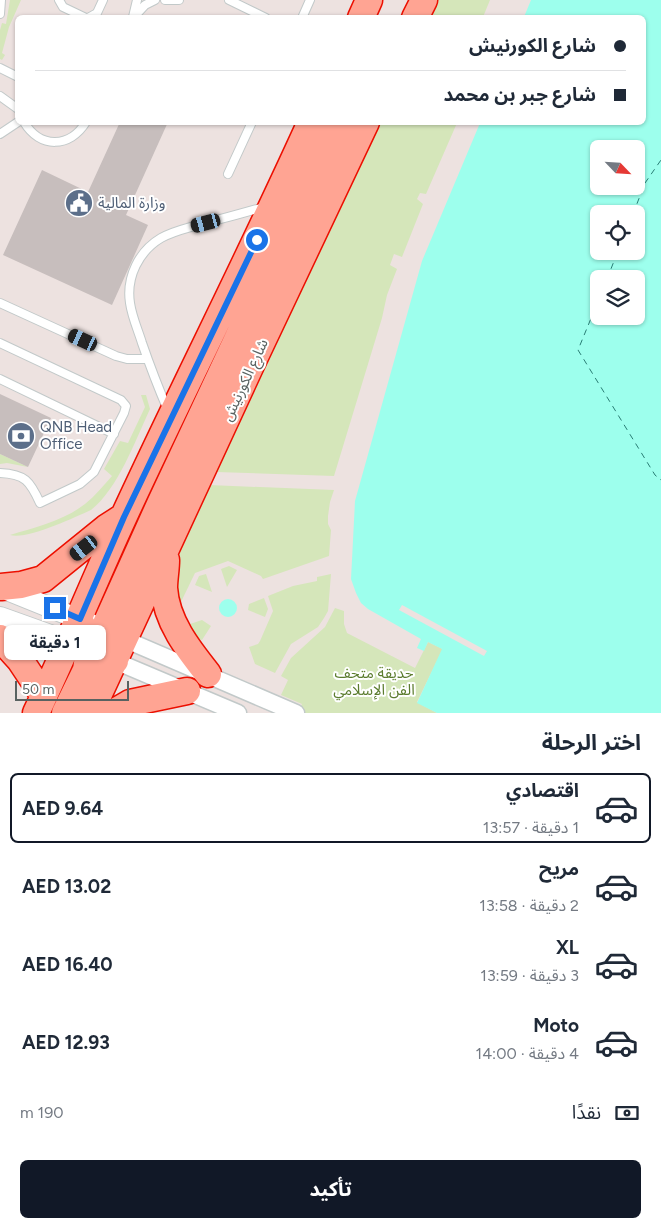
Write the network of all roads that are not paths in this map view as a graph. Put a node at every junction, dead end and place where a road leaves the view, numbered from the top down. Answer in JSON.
{"nodes":[{"id":1,"x":1,"y":0,"type":"edge"},
{"id":2,"x":59,"y":0,"type":"edge"},
{"id":3,"x":103,"y":0,"type":"edge"},
{"id":4,"x":137,"y":0,"type":"edge"},
{"id":5,"x":155,"y":0,"type":"edge"},
{"id":6,"x":166,"y":0,"type":"edge"},
{"id":7,"x":179,"y":0,"type":"edge"},
{"id":8,"x":229,"y":0,"type":"edge"},
{"id":9,"x":310,"y":0,"type":"edge"},
{"id":10,"x":369,"y":0,"type":"edge"},
{"id":11,"x":404,"y":0,"type":"edge"},
{"id":12,"x":424,"y":0,"type":"edge"},
{"id":13,"x":240,"y":2,"type":"edge"},
{"id":14,"x":0,"y":14,"type":"edge"},
{"id":15,"x":80,"y":15,"type":"edge"},
{"id":16,"x":93,"y":15,"type":"edge"},
{"id":17,"x":134,"y":15,"type":"edge"},
{"id":18,"x":136,"y":15,"type":"edge"},
{"id":19,"x":261,"y":15,"type":"edge"},
{"id":20,"x":303,"y":15,"type":"edge"},
{"id":21,"x":362,"y":15,"type":"edge"},
{"id":22,"x":402,"y":15,"type":"edge"},
{"id":23,"x":416,"y":15,"type":"edge"},
{"id":24,"x":0,"y":68,"type":"edge"},
{"id":25,"x":15,"y":76,"type":"edge"},
{"id":26,"x":0,"y":96,"type":"edge"},
{"id":27,"x":15,"y":107,"type":"edge"},
{"id":28,"x":15,"y":124,"type":"edge"},
{"id":29,"x":26,"y":125,"type":"edge"},
{"id":30,"x":84,"y":125,"type":"edge"},
{"id":31,"x":251,"y":125,"type":"edge"},
{"id":32,"x":310,"y":125,"type":"edge"},
{"id":33,"x":338,"y":125,"type":"edge"},
{"id":34,"x":365,"y":125,"type":"edge"},
{"id":35,"x":0,"y":134,"type":"edge"},
{"id":36,"x":228,"y":174,"type":"dead end"},
{"id":37,"x":274,"y":205,"type":"junction"},
{"id":38,"x":0,"y":302,"type":"edge"},
{"id":39,"x":0,"y":342,"type":"edge"},
{"id":40,"x":147,"y":359,"type":"junction"},
{"id":41,"x":0,"y":379,"type":"edge"},
{"id":42,"x":171,"y":417,"type":"junction"},
{"id":43,"x":114,"y":434,"type":"junction"},
{"id":44,"x":0,"y":474,"type":"edge"},
{"id":45,"x":124,"y":517,"type":"junction"},
{"id":46,"x":167,"y":549,"type":"junction"},
{"id":47,"x":1,"y":587,"type":"edge"},
{"id":48,"x":0,"y":617,"type":"edge"},
{"id":49,"x":0,"y":638,"type":"edge"},
{"id":50,"x":97,"y":640,"type":"junction"},
{"id":51,"x":208,"y":674,"type":"junction"},
{"id":52,"x":187,"y":691,"type":"junction"},
{"id":53,"x":40,"y":705,"type":"edge"},
{"id":54,"x":275,"y":709,"type":"edge"},
{"id":55,"x":65,"y":713,"type":"edge"},
{"id":56,"x":90,"y":713,"type":"edge"},
{"id":57,"x":113,"y":713,"type":"edge"},
{"id":58,"x":238,"y":713,"type":"edge"},
{"id":59,"x":296,"y":713,"type":"edge"}],
"edges":[{"from":1,"to":14,"type":"lane"},
{"from":2,"to":15,"type":"lane"},
{"from":3,"to":16,"type":"lane"},
{"from":4,"to":17,"type":"lane"},
{"from":5,"to":18,"type":"lane"},
{"from":6,"to":7,"type":"lane"},
{"from":8,"to":13,"type":"lane"},
{"from":9,"to":20,"type":"lane"},
{"from":10,"to":21,"type":"highway"},
{"from":11,"to":22,"type":"highway"},
{"from":12,"to":23,"type":"highway"},
{"from":13,"to":19,"type":"lane"},
{"from":24,"to":25,"type":"lane"},
{"from":26,"to":27,"type":"lane"},
{"from":28,"to":35,"type":"lane"},
{"from":29,"to":30,"type":"lane"},
{"from":31,"to":36,"type":"lane"},
{"from":32,"to":37,"type":"highway","name":"شارع الكورنيش"},
{"from":33,"to":50,"type":"highway"},
{"from":34,"to":46,"type":"highway","name":"شارع الكورنيش"},
{"from":37,"to":40,"type":"lane"},
{"from":37,"to":42,"type":"highway","name":"شارع الكورنيش"},
{"from":38,"to":40,"type":"lane"},
{"from":39,"to":43,"type":"lane"},
{"from":40,"to":42,"type":"lane"},
{"from":41,"to":43,"type":"lane"},
{"from":42,"to":45,"type":"highway","name":"شارع الكورنيش"},
{"from":43,"to":44,"type":"lane"},
{"from":45,"to":47,"type":"highway"},
{"from":45,"to":50,"type":"highway","name":"شارع الكورنيش"},
{"from":46,"to":50,"type":"highway","name":"شارع الكورنيش"},
{"from":46,"to":51,"type":"highway"},
{"from":47,"to":50,"type":"street"},
{"from":48,"to":50,"type":"street"},
{"from":49,"to":53,"type":"highway"},
{"from":50,"to":51,"type":"street"},
{"from":50,"to":52,"type":"street"},
{"from":50,"to":53,"type":"highway","name":"شارع الكورنيش"},
{"from":50,"to":55,"type":"highway"},
{"from":50,"to":56,"type":"highway","name":"شارع الكورنيش"},
{"from":51,"to":54,"type":"street"},
{"from":52,"to":57,"type":"highway"},
{"from":52,"to":58,"type":"street"},
{"from":54,"to":59,"type":"street"}]}
